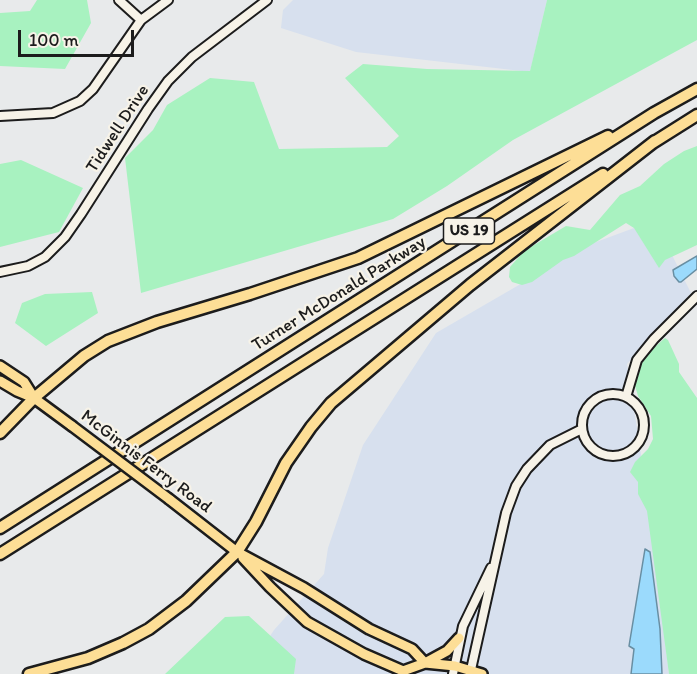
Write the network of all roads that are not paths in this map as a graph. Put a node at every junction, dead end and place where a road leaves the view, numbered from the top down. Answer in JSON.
{"nodes":[{"id":1,"x":119,"y":0,"type":"edge"},
{"id":2,"x":168,"y":0,"type":"edge"},
{"id":3,"x":267,"y":0,"type":"edge"},
{"id":4,"x":141,"y":20,"type":"junction"},
{"id":5,"x":697,"y":89,"type":"edge"},
{"id":6,"x":654,"y":113,"type":"junction"},
{"id":7,"x":697,"y":115,"type":"edge"},
{"id":8,"x":0,"y":116,"type":"edge"},
{"id":9,"x":655,"y":141,"type":"junction"},
{"id":10,"x":0,"y":273,"type":"edge"},
{"id":11,"x":697,"y":296,"type":"edge"},
{"id":12,"x":0,"y":366,"type":"edge"},
{"id":13,"x":0,"y":381,"type":"edge"},
{"id":14,"x":626,"y":397,"type":"junction"},
{"id":15,"x":34,"y":398,"type":"junction"},
{"id":16,"x":582,"y":429,"type":"junction"},
{"id":17,"x":0,"y":433,"type":"edge"},
{"id":18,"x":0,"y":528,"type":"edge"},
{"id":19,"x":237,"y":552,"type":"junction"},
{"id":20,"x":498,"y":553,"type":"junction"},
{"id":21,"x":0,"y":554,"type":"edge"},
{"id":22,"x":459,"y":638,"type":"junction"},
{"id":23,"x":425,"y":663,"type":"junction"},
{"id":24,"x":454,"y":670,"type":"edge"},
{"id":25,"x":470,"y":672,"type":"edge"},
{"id":26,"x":29,"y":674,"type":"edge"},
{"id":27,"x":482,"y":674,"type":"edge"}],
"edges":[{"from":1,"to":4,"type":"street"},
{"from":2,"to":4,"type":"street"},
{"from":3,"to":10,"type":"street","name":"Tidwell Drive"},
{"from":4,"to":8,"type":"street"},
{"from":5,"to":6,"type":"highway","name":"Turner McDonald Parkway","number":"US 19"},
{"from":6,"to":15,"type":"highway"},
{"from":6,"to":18,"type":"highway","name":"Turner McDonald Parkway","number":"US 19"},
{"from":7,"to":9,"type":"highway","number":"US 19"},
{"from":9,"to":19,"type":"highway"},
{"from":9,"to":21,"type":"highway","number":"US 19"},
{"from":11,"to":14,"type":"street"},
{"from":12,"to":15,"type":"main road","name":"McGinnis Ferry Road"},
{"from":13,"to":15,"type":"main road","name":"McGinnis Ferry Road"},
{"from":14,"to":16,"type":"street"},
{"from":14,"to":16,"type":"street"},
{"from":15,"to":17,"type":"highway"},
{"from":15,"to":19,"type":"main road","name":"McGinnis Ferry Road","bridge":true},
{"from":16,"to":20,"type":"street"},
{"from":19,"to":23,"type":"main road","name":"McGinnis Ferry Road"},
{"from":19,"to":23,"type":"main road","name":"McGinnis Ferry Road"},
{"from":19,"to":26,"type":"highway"},
{"from":20,"to":22,"type":"street"},
{"from":20,"to":25,"type":"street"},
{"from":22,"to":23,"type":"main road"},
{"from":22,"to":24,"type":"street"},
{"from":23,"to":24,"type":"main road","name":"McGinnis Ferry Road"},
{"from":24,"to":25,"type":"main road","name":"McGinnis Ferry Road"},
{"from":25,"to":27,"type":"main road","name":"McGinnis Ferry Road"}]}
